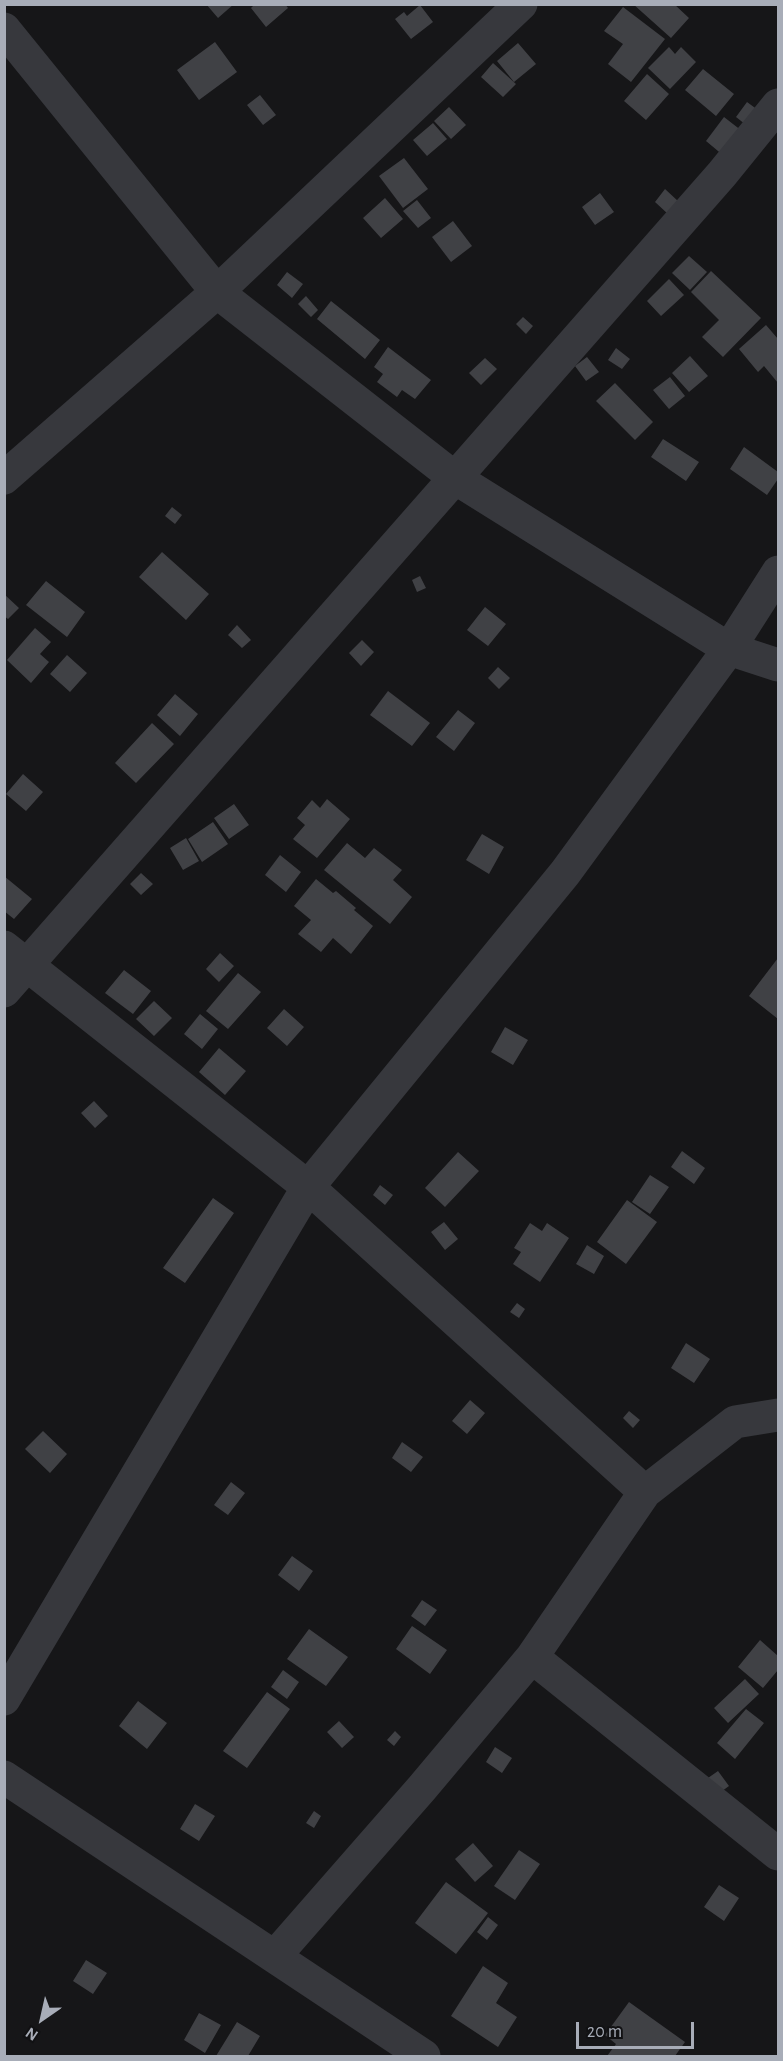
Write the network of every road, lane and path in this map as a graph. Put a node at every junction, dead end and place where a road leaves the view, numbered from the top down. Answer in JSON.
{"nodes":[{"id":1,"x":521,"y":4,"type":"edge"},
{"id":2,"x":4,"y":29,"type":"edge"},
{"id":3,"x":778,"y":105,"type":"edge"},
{"id":4,"x":217,"y":292,"type":"junction"},
{"id":5,"x":4,"y":478,"type":"edge"},
{"id":6,"x":455,"y":478,"type":"junction"},
{"id":7,"x":778,"y":572,"type":"edge"},
{"id":8,"x":729,"y":649,"type":"junction"},
{"id":9,"x":778,"y":665,"type":"edge"},
{"id":10,"x":15,"y":957,"type":"edge"},
{"id":11,"x":4,"y":991,"type":"edge"},
{"id":12,"x":308,"y":1187,"type":"junction"},
{"id":13,"x":778,"y":1415,"type":"edge"},
{"id":14,"x":645,"y":1492,"type":"junction"},
{"id":15,"x":532,"y":1657,"type":"junction"},
{"id":16,"x":4,"y":1699,"type":"edge"},
{"id":17,"x":4,"y":1777,"type":"edge"},
{"id":18,"x":778,"y":1854,"type":"edge"},
{"id":19,"x":275,"y":1956,"type":"junction"},
{"id":20,"x":390,"y":2047,"type":"edge"},
{"id":21,"x":424,"y":2056,"type":"edge"}],
"edges":[{"from":1,"to":4,"type":"street"},
{"from":2,"to":4,"type":"street"},
{"from":3,"to":6,"type":"street"},
{"from":4,"to":5,"type":"street"},
{"from":4,"to":6,"type":"street"},
{"from":6,"to":8,"type":"street"},
{"from":6,"to":10,"type":"street"},
{"from":7,"to":8,"type":"street"},
{"from":8,"to":9,"type":"street"},
{"from":8,"to":12,"type":"street"},
{"from":10,"to":11,"type":"street"},
{"from":10,"to":12,"type":"street"},
{"from":12,"to":14,"type":"street"},
{"from":12,"to":16,"type":"street"},
{"from":13,"to":14,"type":"street"},
{"from":14,"to":15,"type":"street"},
{"from":15,"to":18,"type":"street"},
{"from":15,"to":19,"type":"street"},
{"from":17,"to":19,"type":"street"},
{"from":19,"to":20,"type":"street"},
{"from":20,"to":21,"type":"street"}]}
